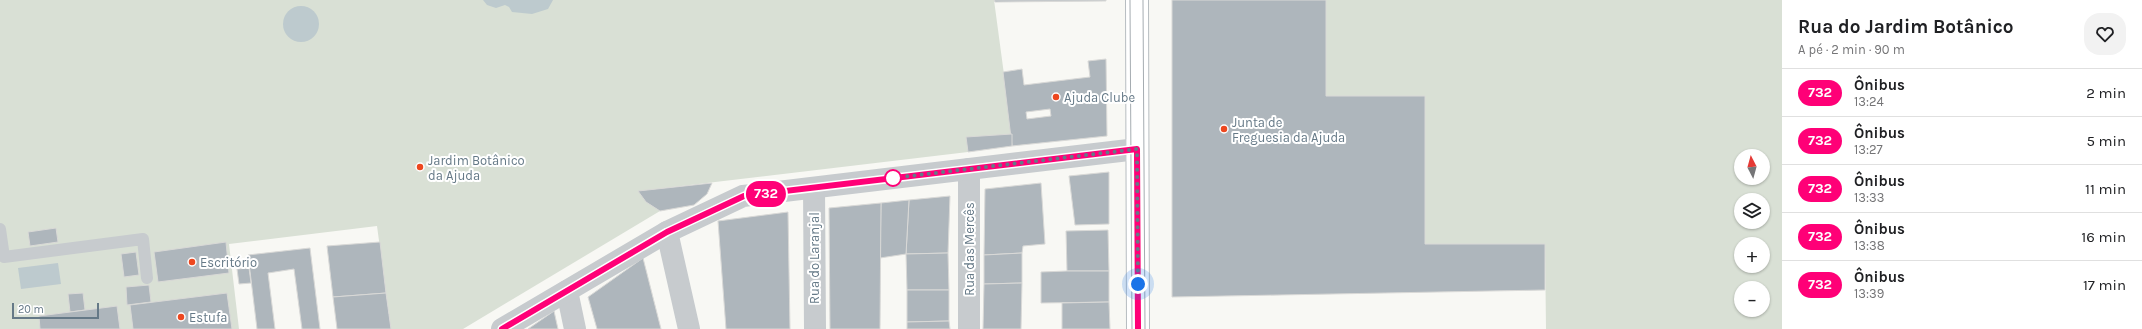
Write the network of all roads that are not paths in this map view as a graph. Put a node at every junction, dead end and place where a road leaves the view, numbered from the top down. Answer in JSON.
{"nodes":[{"id":1,"x":1137,"y":0,"type":"edge"},
{"id":2,"x":1137,"y":149,"type":"junction"},
{"id":3,"x":969,"y":169,"type":"junction"},
{"id":4,"x":814,"y":188,"type":"junction"},
{"id":5,"x":0,"y":229,"type":"edge"},
{"id":6,"x":667,"y":232,"type":"junction"},
{"id":7,"x":147,"y":278,"type":"dead end"},
{"id":8,"x":567,"y":290,"type":"junction"},
{"id":9,"x":502,"y":329,"type":"edge"},
{"id":10,"x":575,"y":329,"type":"edge"},
{"id":11,"x":689,"y":329,"type":"edge"},
{"id":12,"x":815,"y":329,"type":"edge"},
{"id":13,"x":969,"y":329,"type":"edge"},
{"id":14,"x":1138,"y":329,"type":"edge"}],
"edges":[{"from":1,"to":2,"type":"street"},
{"from":2,"to":3,"type":"street"},
{"from":2,"to":14,"type":"street"},
{"from":3,"to":4,"type":"street"},
{"from":3,"to":13,"type":"street","name":"Rua das Mercês"},
{"from":4,"to":6,"type":"street"},
{"from":4,"to":12,"type":"street","name":"Rua do Laranjal"},
{"from":5,"to":7,"type":"lane"},
{"from":6,"to":8,"type":"street"},
{"from":6,"to":11,"type":"street"},
{"from":8,"to":9,"type":"street"},
{"from":8,"to":10,"type":"street"}]}
